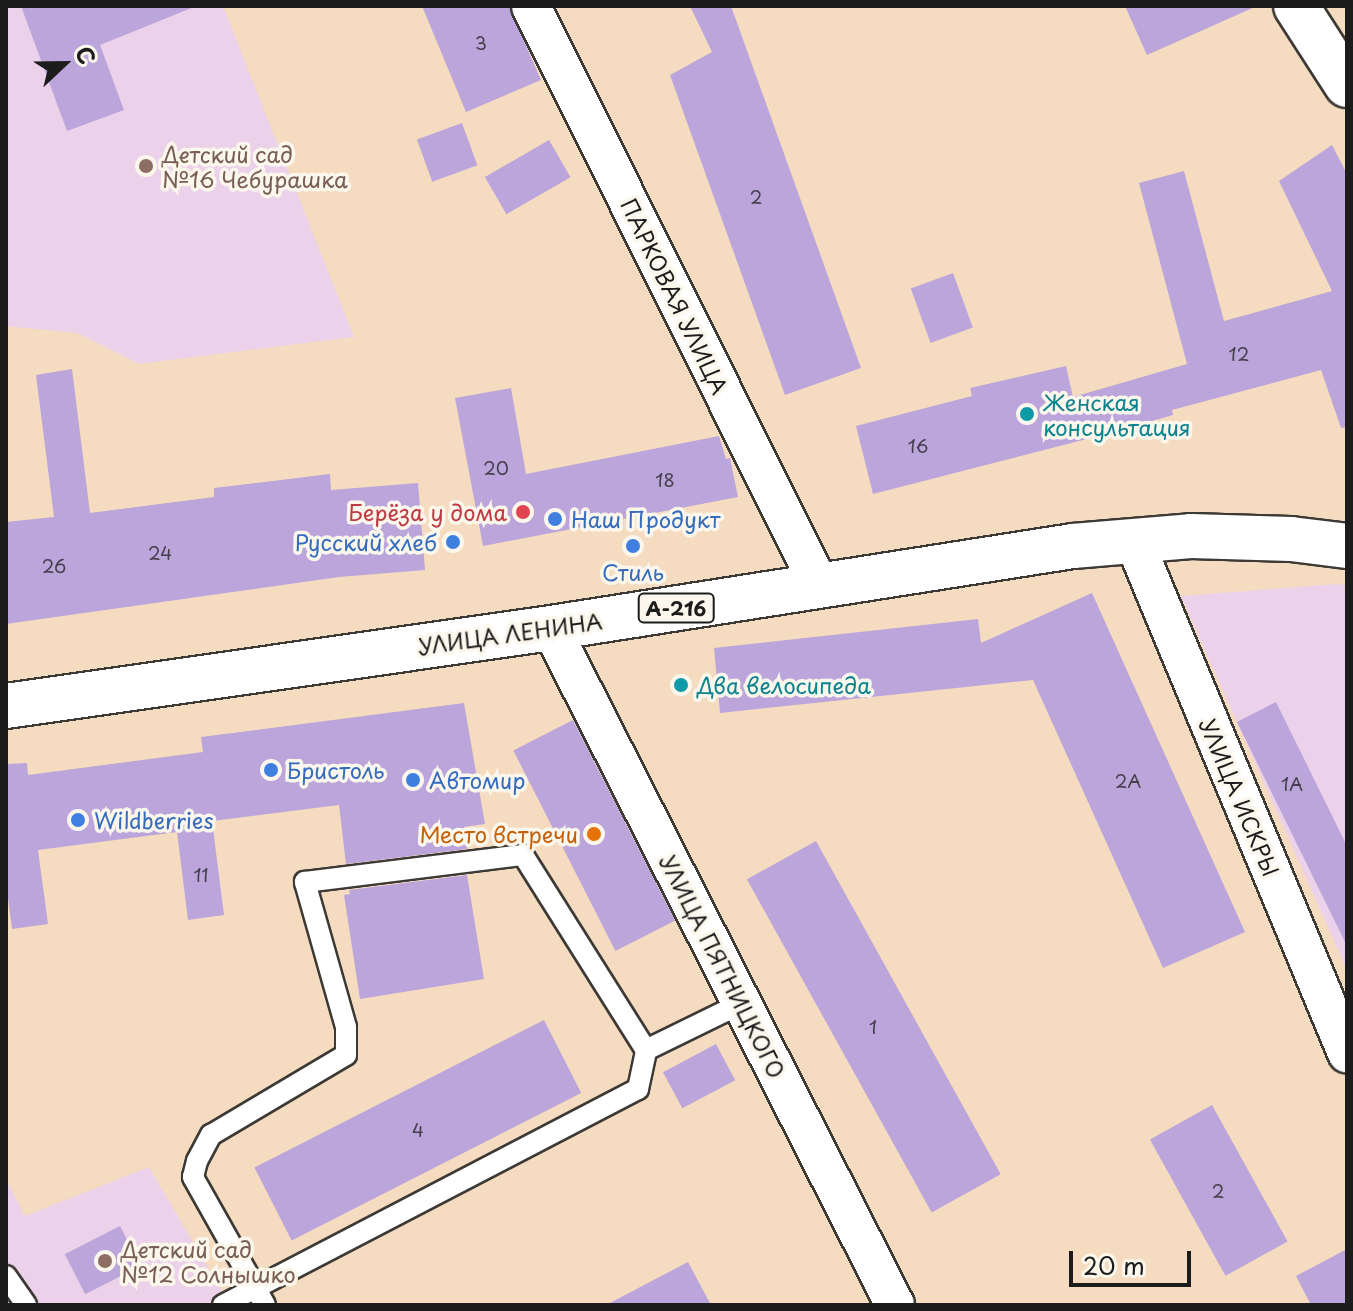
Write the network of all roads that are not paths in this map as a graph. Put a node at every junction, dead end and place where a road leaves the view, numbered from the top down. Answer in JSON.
{"nodes":[{"id":1,"x":531,"y":6,"type":"edge"},
{"id":2,"x":1296,"y":6,"type":"edge"},
{"id":3,"x":1347,"y":85,"type":"edge"},
{"id":4,"x":1134,"y":541,"type":"junction"},
{"id":5,"x":1347,"y":546,"type":"edge"},
{"id":6,"x":819,"y":585,"type":"junction"},
{"id":7,"x":551,"y":628,"type":"junction"},
{"id":8,"x":6,"y":706,"type":"edge"},
{"id":9,"x":742,"y":1003,"type":"junction"},
{"id":10,"x":646,"y":1050,"type":"junction"},
{"id":11,"x":1347,"y":1053,"type":"edge"},
{"id":12,"x":6,"y":1276,"type":"edge"},
{"id":13,"x":260,"y":1296,"type":"edge"},
{"id":14,"x":26,"y":1305,"type":"edge"},
{"id":15,"x":223,"y":1305,"type":"edge"},
{"id":16,"x":895,"y":1305,"type":"edge"}],
"edges":[{"from":1,"to":6,"type":"street","name":"ПАРКОВАЯ УЛИЦА"},
{"from":2,"to":3,"type":"main road"},
{"from":4,"to":5,"type":"main road","name":"УЛИЦА ЛЕНИНА","number":"А-216"},
{"from":4,"to":6,"type":"main road","name":"УЛИЦА ЛЕНИНА","number":"А-216"},
{"from":4,"to":11,"type":"street","name":"УЛИЦА ИСКРЫ"},
{"from":6,"to":7,"type":"main road","name":"УЛИЦА ЛЕНИНА","number":"А-216"},
{"from":7,"to":8,"type":"main road","name":"УЛИЦА ЛЕНИНА","number":"А-216"},
{"from":7,"to":9,"type":"street","name":"УЛИЦА ПЯТНИЦКОГО"},
{"from":9,"to":10,"type":"lane"},
{"from":9,"to":16,"type":"street","name":"УЛИЦА ПЯТНИЦКОГО"},
{"from":10,"to":13,"type":"lane"},
{"from":10,"to":13,"type":"lane"},
{"from":12,"to":14,"type":"lane"},
{"from":13,"to":15,"type":"lane"}]}
